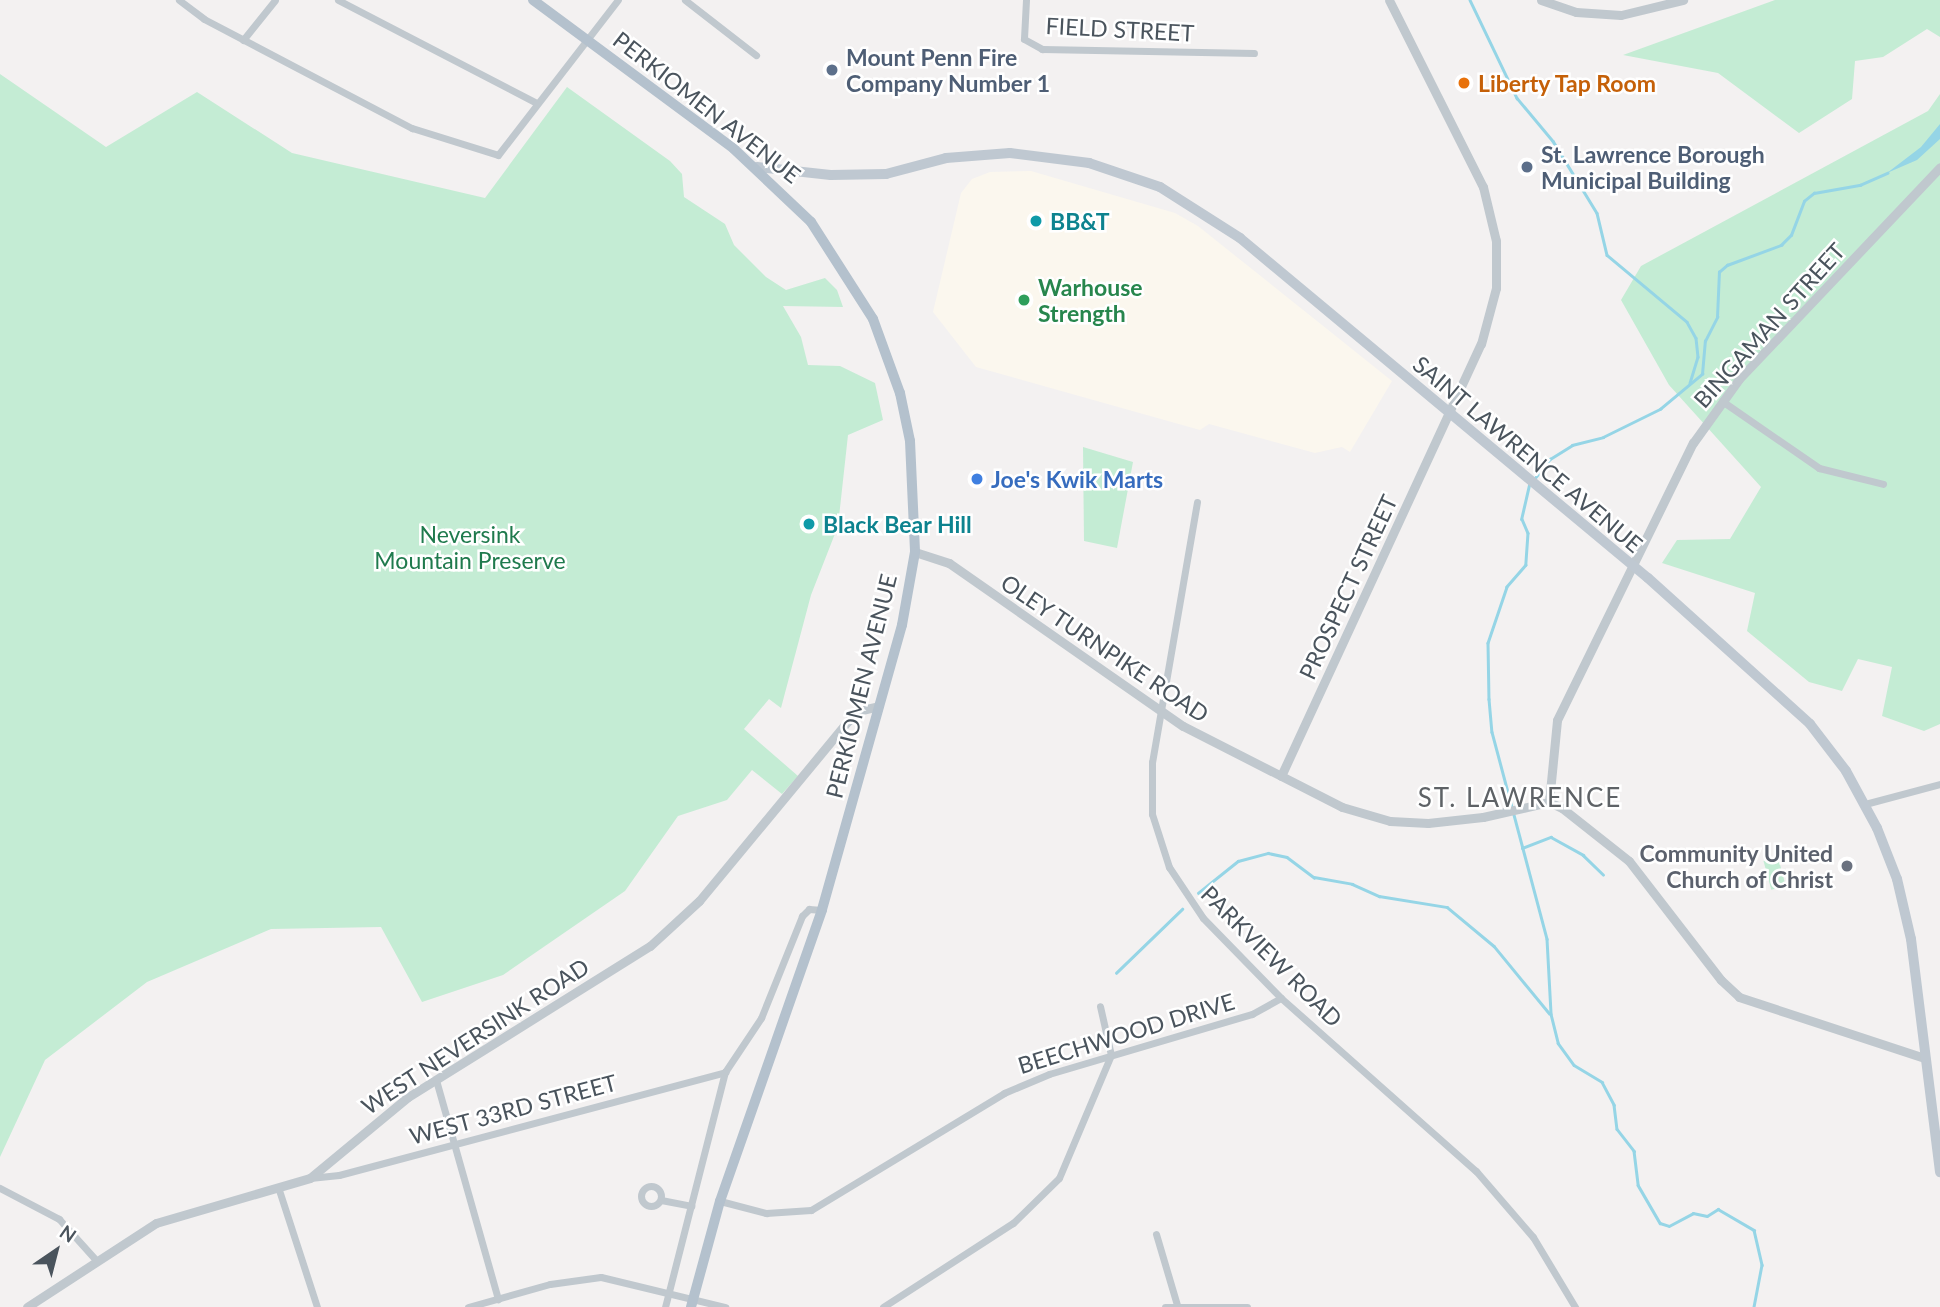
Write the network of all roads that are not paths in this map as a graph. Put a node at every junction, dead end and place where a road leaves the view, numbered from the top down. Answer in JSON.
{"nodes":[{"id":1,"x":178,"y":0,"type":"edge"},
{"id":2,"x":275,"y":0,"type":"edge"},
{"id":3,"x":338,"y":0,"type":"edge"},
{"id":4,"x":533,"y":0,"type":"edge"},
{"id":5,"x":618,"y":0,"type":"edge"},
{"id":6,"x":685,"y":0,"type":"edge"},
{"id":7,"x":1026,"y":0,"type":"edge"},
{"id":8,"x":1389,"y":0,"type":"edge"},
{"id":9,"x":1541,"y":0,"type":"edge"},
{"id":10,"x":1679,"y":0,"type":"edge"},
{"id":11,"x":586,"y":39,"type":"junction"},
{"id":12,"x":243,"y":40,"type":"junction"},
{"id":13,"x":1254,"y":53,"type":"dead end"},
{"id":14,"x":756,"y":55,"type":"dead end"},
{"id":15,"x":537,"y":103,"type":"junction"},
{"id":16,"x":757,"y":167,"type":"junction"},
{"id":17,"x":1940,"y":167,"type":"edge"},
{"id":18,"x":1721,"y":401,"type":"junction"},
{"id":19,"x":1448,"y":414,"type":"junction"},
{"id":20,"x":1882,"y":484,"type":"dead end"},
{"id":21,"x":1197,"y":502,"type":"dead end"},
{"id":22,"x":915,"y":552,"type":"junction"},
{"id":23,"x":1632,"y":564,"type":"junction"},
{"id":24,"x":879,"y":706,"type":"junction"},
{"id":25,"x":1159,"y":711,"type":"junction"},
{"id":26,"x":1281,"y":775,"type":"junction"},
{"id":27,"x":1940,"y":786,"type":"edge"},
{"id":28,"x":1549,"y":802,"type":"junction"},
{"id":29,"x":1865,"y":804,"type":"junction"},
{"id":30,"x":822,"y":910,"type":"junction"},
{"id":31,"x":1281,"y":998,"type":"junction"},
{"id":32,"x":1100,"y":1006,"type":"dead end"},
{"id":33,"x":1111,"y":1055,"type":"junction"},
{"id":34,"x":1925,"y":1058,"type":"junction"},
{"id":35,"x":724,"y":1072,"type":"junction"},
{"id":36,"x":436,"y":1080,"type":"junction"},
{"id":37,"x":452,"y":1145,"type":"junction"},
{"id":38,"x":1940,"y":1172,"type":"edge"},
{"id":39,"x":310,"y":1178,"type":"junction"},
{"id":40,"x":0,"y":1188,"type":"edge"},
{"id":41,"x":279,"y":1190,"type":"junction"},
{"id":42,"x":661,"y":1199,"type":"dead end"},
{"id":43,"x":720,"y":1201,"type":"junction"},
{"id":44,"x":691,"y":1206,"type":"junction"},
{"id":45,"x":1156,"y":1234,"type":"dead end"},
{"id":46,"x":95,"y":1259,"type":"junction"},
{"id":47,"x":669,"y":1291,"type":"junction"},
{"id":48,"x":498,"y":1299,"type":"junction"},
{"id":49,"x":692,"y":1303,"type":"edge"},
{"id":50,"x":1177,"y":1305,"type":"junction"},
{"id":51,"x":27,"y":1307,"type":"edge"},
{"id":52,"x":317,"y":1307,"type":"edge"},
{"id":53,"x":468,"y":1307,"type":"edge"},
{"id":54,"x":665,"y":1307,"type":"edge"},
{"id":55,"x":725,"y":1307,"type":"edge"},
{"id":56,"x":883,"y":1307,"type":"edge"},
{"id":57,"x":1165,"y":1307,"type":"edge"},
{"id":58,"x":1247,"y":1307,"type":"edge"},
{"id":59,"x":1575,"y":1307,"type":"edge"}],
"edges":[{"from":1,"to":12,"type":"street"},
{"from":2,"to":12,"type":"street"},
{"from":3,"to":15,"type":"street"},
{"from":4,"to":11,"type":"main road","name":"PERKIOMEN AVENUE"},
{"from":5,"to":11,"type":"street"},
{"from":6,"to":14,"type":"street"},
{"from":7,"to":13,"type":"street","name":"FIELD STREET"},
{"from":8,"to":19,"type":"street","name":"PROSPECT STREET"},
{"from":9,"to":10,"type":"street"},
{"from":11,"to":15,"type":"street"},
{"from":11,"to":16,"type":"main road","name":"PERKIOMEN AVENUE"},
{"from":12,"to":15,"type":"street"},
{"from":16,"to":19,"type":"main road","name":"SAINT LAWRENCE AVENUE"},
{"from":16,"to":22,"type":"main road","name":"PERKIOMEN AVENUE"},
{"from":17,"to":18,"type":"street","name":"BINGAMAN STREET"},
{"from":18,"to":20,"type":"street"},
{"from":18,"to":23,"type":"street","name":"BINGAMAN STREET"},
{"from":19,"to":23,"type":"main road","name":"SAINT LAWRENCE AVENUE"},
{"from":19,"to":26,"type":"street","name":"PROSPECT STREET"},
{"from":21,"to":25,"type":"street","name":"PARKVIEW ROAD"},
{"from":22,"to":24,"type":"main road","name":"PERKIOMEN AVENUE"},
{"from":22,"to":25,"type":"street","name":"OLEY TURNPIKE ROAD"},
{"from":23,"to":28,"type":"street","name":"BINGAMAN STREET"},
{"from":23,"to":29,"type":"main road","name":"SAINT LAWRENCE AVENUE"},
{"from":24,"to":30,"type":"main road","name":"PERKIOMEN AVENUE"},
{"from":24,"to":36,"type":"street","name":"WEST NEVERSINK ROAD"},
{"from":25,"to":26,"type":"street","name":"OLEY TURNPIKE ROAD"},
{"from":25,"to":31,"type":"street","name":"PARKVIEW ROAD"},
{"from":26,"to":28,"type":"street","name":"OLEY TURNPIKE ROAD"},
{"from":27,"to":29,"type":"street"},
{"from":28,"to":34,"type":"street"},
{"from":29,"to":34,"type":"main road","name":"SAINT LAWRENCE AVENUE"},
{"from":30,"to":35,"type":"street"},
{"from":30,"to":43,"type":"main road","name":"PERKIOMEN AVENUE"},
{"from":31,"to":33,"type":"street","name":"BEECHWOOD DRIVE"},
{"from":31,"to":59,"type":"street","name":"PARKVIEW ROAD"},
{"from":32,"to":33,"type":"street"},
{"from":33,"to":43,"type":"street","name":"BEECHWOOD DRIVE"},
{"from":33,"to":56,"type":"street"},
{"from":34,"to":38,"type":"main road","name":"SAINT LAWRENCE AVENUE"},
{"from":35,"to":37,"type":"street","name":"WEST 33RD STREET"},
{"from":35,"to":44,"type":"street"},
{"from":36,"to":37,"type":"street"},
{"from":36,"to":39,"type":"street","name":"WEST NEVERSINK ROAD"},
{"from":37,"to":39,"type":"street","name":"WEST 33RD STREET"},
{"from":37,"to":48,"type":"street"},
{"from":39,"to":41,"type":"street","name":"WEST NEVERSINK ROAD"},
{"from":40,"to":46,"type":"street"},
{"from":41,"to":46,"type":"street","name":"WEST NEVERSINK ROAD"},
{"from":41,"to":52,"type":"street"},
{"from":42,"to":44,"type":"street"},
{"from":43,"to":49,"type":"main road","name":"PERKIOMEN AVENUE"},
{"from":44,"to":47,"type":"street"},
{"from":45,"to":50,"type":"street"},
{"from":46,"to":51,"type":"street","name":"WEST NEVERSINK ROAD"},
{"from":47,"to":48,"type":"street"},
{"from":47,"to":49,"type":"street"},
{"from":47,"to":54,"type":"street"},
{"from":48,"to":53,"type":"street"},
{"from":49,"to":55,"type":"street"},
{"from":50,"to":57,"type":"street"},
{"from":50,"to":58,"type":"street"}]}
